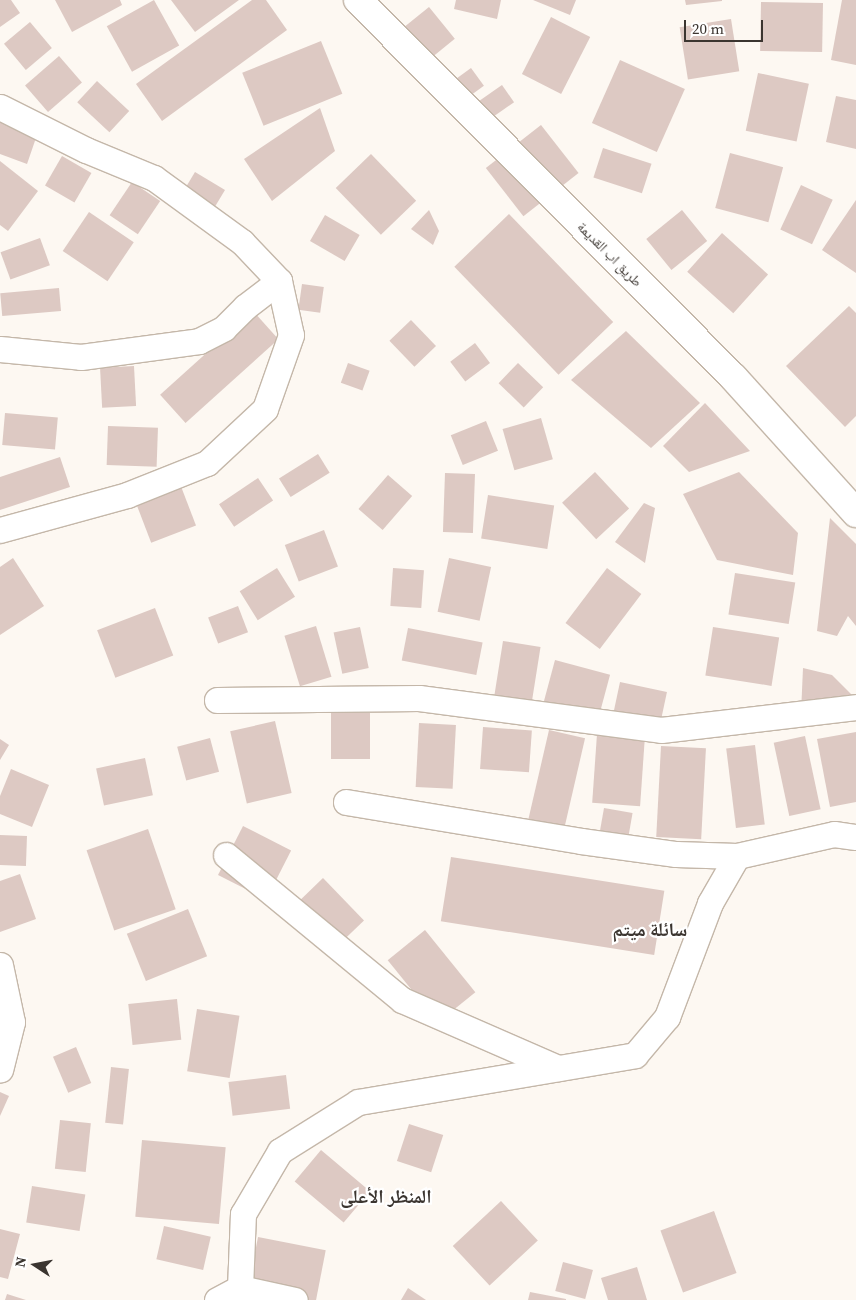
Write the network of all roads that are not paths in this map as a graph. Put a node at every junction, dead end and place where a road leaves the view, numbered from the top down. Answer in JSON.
{"nodes":[{"id":1,"x":358,"y":0,"type":"edge"},
{"id":2,"x":0,"y":107,"type":"edge"},
{"id":3,"x":279,"y":281,"type":"junction"},
{"id":4,"x":0,"y":349,"type":"edge"},
{"id":5,"x":856,"y":513,"type":"edge"},
{"id":6,"x":0,"y":530,"type":"edge"},
{"id":7,"x":218,"y":700,"type":"dead end"},
{"id":8,"x":856,"y":706,"type":"edge"},
{"id":9,"x":346,"y":802,"type":"dead end"},
{"id":10,"x":856,"y":837,"type":"edge"},
{"id":11,"x":226,"y":855,"type":"dead end"},
{"id":12,"x":737,"y":856,"type":"junction"},
{"id":13,"x":0,"y":965,"type":"edge"},
{"id":14,"x":558,"y":1068,"type":"junction"},
{"id":15,"x":0,"y":1070,"type":"edge"},
{"id":16,"x":240,"y":1288,"type":"junction"},
{"id":17,"x":217,"y":1300,"type":"edge"},
{"id":18,"x":295,"y":1300,"type":"edge"}],
"edges":[{"from":1,"to":5,"type":"street","name":"طريق اب القديمة"},
{"from":2,"to":3,"type":"street"},
{"from":3,"to":4,"type":"street"},
{"from":3,"to":6,"type":"street"},
{"from":7,"to":8,"type":"street"},
{"from":9,"to":12,"type":"street"},
{"from":10,"to":12,"type":"street"},
{"from":11,"to":14,"type":"street"},
{"from":12,"to":14,"type":"street"},
{"from":13,"to":15,"type":"street"},
{"from":14,"to":16,"type":"street"},
{"from":16,"to":17,"type":"street"},
{"from":16,"to":18,"type":"street"}]}
